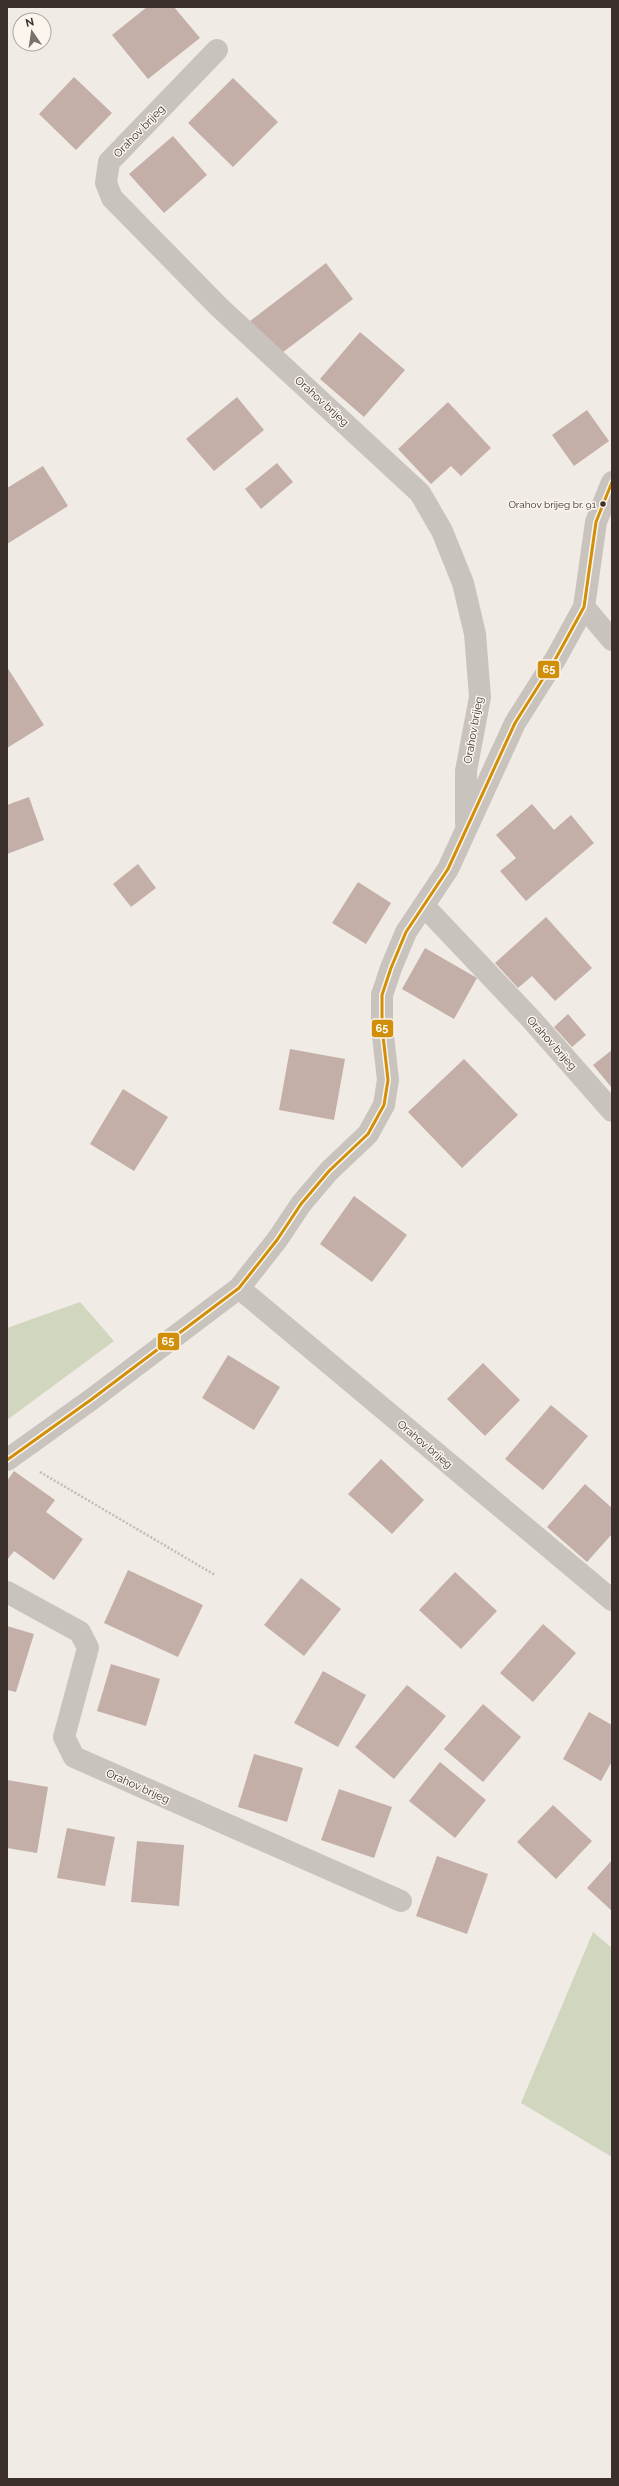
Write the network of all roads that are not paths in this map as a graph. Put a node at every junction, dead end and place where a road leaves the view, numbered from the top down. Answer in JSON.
{"nodes":[{"id":1,"x":217,"y":50,"type":"dead end"},
{"id":2,"x":612,"y":482,"type":"edge"},
{"id":3,"x":584,"y":607,"type":"junction"},
{"id":4,"x":612,"y":640,"type":"edge"},
{"id":5,"x":466,"y":830,"type":"junction"},
{"id":6,"x":424,"y":906,"type":"junction"},
{"id":7,"x":612,"y":1111,"type":"edge"},
{"id":8,"x":238,"y":1288,"type":"junction"},
{"id":9,"x":10,"y":1458,"type":"edge"},
{"id":10,"x":7,"y":1592,"type":"edge"},
{"id":11,"x":612,"y":1600,"type":"edge"},
{"id":12,"x":401,"y":1902,"type":"dead end"}],
"edges":[{"from":1,"to":5,"type":"street","name":"Orahov brijeg"},
{"from":2,"to":3,"type":"street","name":"Orahov brijeg"},
{"from":3,"to":4,"type":"street"},
{"from":3,"to":5,"type":"street","name":"Orahov brijeg"},
{"from":5,"to":6,"type":"street","name":"Orahov brijeg"},
{"from":6,"to":7,"type":"street","name":"Orahov brijeg"},
{"from":6,"to":8,"type":"street","name":"Orahov brijeg"},
{"from":8,"to":9,"type":"street","name":"Orahov brijeg"},
{"from":8,"to":11,"type":"street","name":"Orahov brijeg"},
{"from":10,"to":12,"type":"street","name":"Orahov brijeg"}]}
